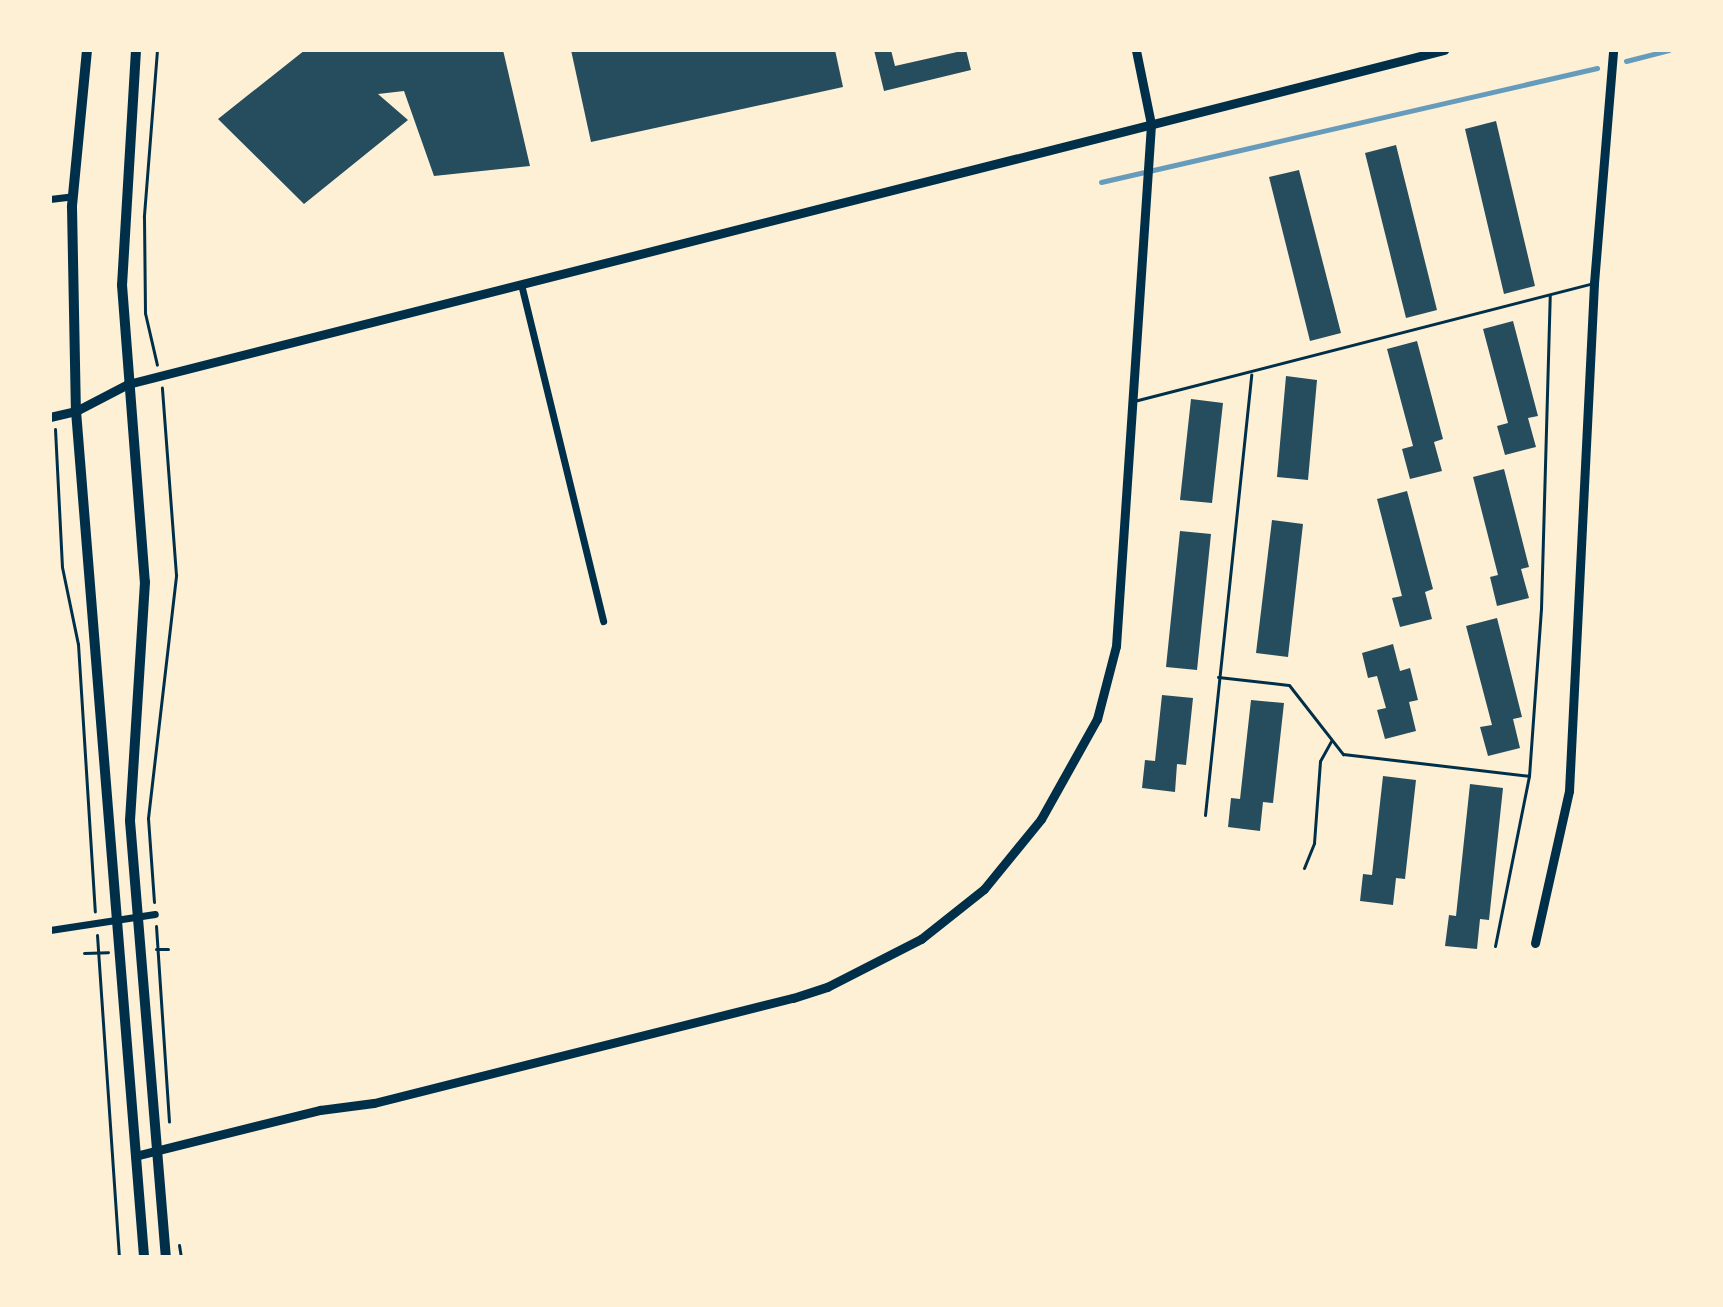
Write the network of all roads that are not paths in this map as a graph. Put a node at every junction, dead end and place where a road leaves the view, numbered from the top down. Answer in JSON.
{"nodes":[{"id":1,"x":87,"y":50,"type":"edge"},
{"id":2,"x":136,"y":50,"type":"edge"},
{"id":3,"x":1136,"y":50,"type":"edge"},
{"id":4,"x":1444,"y":50,"type":"edge"},
{"id":5,"x":1613,"y":50,"type":"edge"},
{"id":6,"x":1151,"y":124,"type":"junction"},
{"id":7,"x":73,"y":196,"type":"junction"},
{"id":8,"x":50,"y":199,"type":"edge"},
{"id":9,"x":1594,"y":283,"type":"junction"},
{"id":10,"x":521,"y":284,"type":"junction"},
{"id":11,"x":1550,"y":295,"type":"junction"},
{"id":12,"x":1251,"y":372,"type":"junction"},
{"id":13,"x":128,"y":384,"type":"junction"},
{"id":14,"x":1134,"y":401,"type":"junction"},
{"id":15,"x":76,"y":411,"type":"junction"},
{"id":16,"x":52,"y":417,"type":"edge"},
{"id":17,"x":603,"y":621,"type":"dead end"},
{"id":18,"x":1218,"y":677,"type":"junction"},
{"id":19,"x":1332,"y":740,"type":"junction"},
{"id":20,"x":1529,"y":776,"type":"junction"},
{"id":21,"x":1205,"y":815,"type":"dead end"},
{"id":22,"x":1304,"y":868,"type":"dead end"},
{"id":23,"x":155,"y":914,"type":"road end"},
{"id":24,"x":138,"y":916,"type":"junction"},
{"id":25,"x":117,"y":919,"type":"junction"},
{"id":26,"x":50,"y":930,"type":"edge"},
{"id":27,"x":1535,"y":943,"type":"dead end"},
{"id":28,"x":1495,"y":946,"type":"dead end"},
{"id":29,"x":156,"y":1151,"type":"junction"},
{"id":30,"x":135,"y":1156,"type":"junction"},
{"id":31,"x":144,"y":1257,"type":"edge"},
{"id":32,"x":166,"y":1257,"type":"edge"}],
"edges":[{"from":1,"to":7,"type":"main road"},
{"from":2,"to":13,"type":"main road"},
{"from":3,"to":6,"type":"street"},
{"from":4,"to":6,"type":"street"},
{"from":5,"to":9,"type":"street"},
{"from":6,"to":10,"type":"street"},
{"from":6,"to":14,"type":"street"},
{"from":7,"to":8,"type":"street"},
{"from":7,"to":15,"type":"main road"},
{"from":9,"to":11,"type":"lane"},
{"from":9,"to":27,"type":"street"},
{"from":10,"to":13,"type":"street"},
{"from":10,"to":17,"type":"street"},
{"from":11,"to":12,"type":"lane"},
{"from":11,"to":20,"type":"lane"},
{"from":12,"to":14,"type":"lane"},
{"from":12,"to":18,"type":"lane"},
{"from":13,"to":15,"type":"street"},
{"from":13,"to":24,"type":"main road"},
{"from":14,"to":29,"type":"street"},
{"from":15,"to":16,"type":"street"},
{"from":15,"to":25,"type":"main road"},
{"from":18,"to":19,"type":"lane"},
{"from":18,"to":21,"type":"lane"},
{"from":19,"to":20,"type":"lane"},
{"from":19,"to":22,"type":"lane"},
{"from":20,"to":28,"type":"lane"},
{"from":23,"to":24,"type":"street"},
{"from":24,"to":25,"type":"street"},
{"from":24,"to":29,"type":"main road"},
{"from":25,"to":26,"type":"street"},
{"from":25,"to":30,"type":"main road"},
{"from":29,"to":30,"type":"street"},
{"from":29,"to":32,"type":"main road"},
{"from":30,"to":31,"type":"main road"}]}
